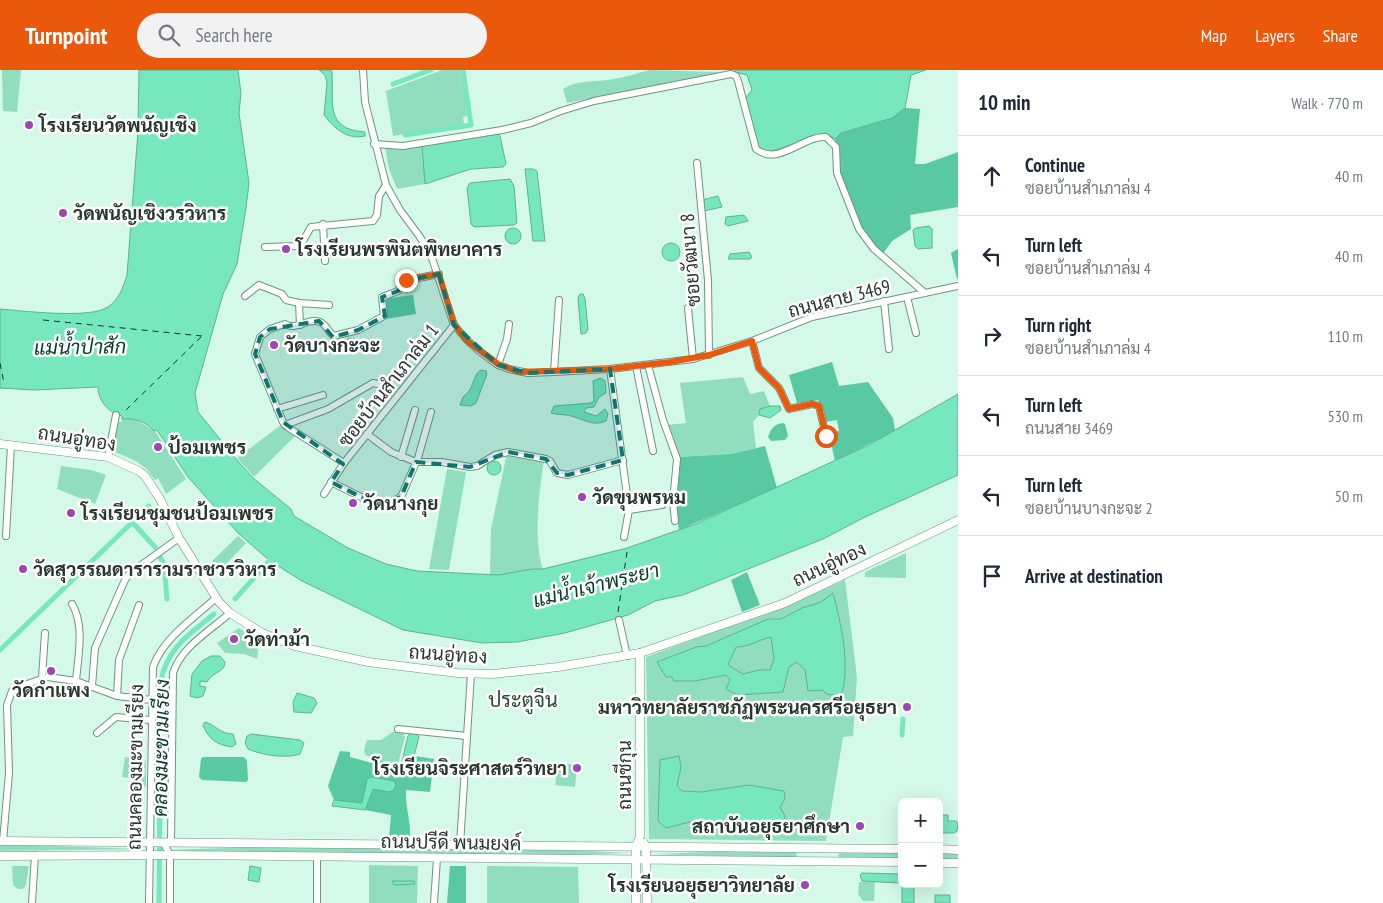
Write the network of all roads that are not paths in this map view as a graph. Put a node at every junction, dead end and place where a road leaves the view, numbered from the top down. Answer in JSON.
{"nodes":[{"id":1,"x":364,"y":70,"type":"edge"},
{"id":2,"x":374,"y":144,"type":"junction"},
{"id":3,"x":696,"y":163,"type":"dead end"},
{"id":4,"x":386,"y":185,"type":"junction"},
{"id":5,"x":323,"y":224,"type":"junction"},
{"id":6,"x":265,"y":247,"type":"dead end"},
{"id":7,"x":325,"y":261,"type":"dead end"},
{"id":8,"x":439,"y":274,"type":"junction"},
{"id":9,"x":958,"y":286,"type":"edge"},
{"id":10,"x":926,"y":293,"type":"junction"},
{"id":11,"x":245,"y":296,"type":"dead end"},
{"id":12,"x":907,"y":297,"type":"junction"},
{"id":13,"x":559,"y":300,"type":"dead end"},
{"id":14,"x":884,"y":301,"type":"junction"},
{"id":15,"x":300,"y":303,"type":"junction"},
{"id":16,"x":329,"y":306,"type":"dead end"},
{"id":17,"x":688,"y":308,"type":"dead end"},
{"id":18,"x":300,"y":324,"type":"junction"},
{"id":19,"x":454,"y":324,"type":"junction"},
{"id":20,"x":509,"y":324,"type":"dead end"},
{"id":21,"x":916,"y":333,"type":"dead end"},
{"id":22,"x":752,"y":341,"type":"junction"},
{"id":23,"x":889,"y":349,"type":"dead end"},
{"id":24,"x":709,"y":355,"type":"junction"},
{"id":25,"x":693,"y":359,"type":"junction"},
{"id":26,"x":498,"y":364,"type":"junction"},
{"id":27,"x":648,"y":365,"type":"junction"},
{"id":28,"x":636,"y":366,"type":"junction"},
{"id":29,"x":610,"y":369,"type":"junction"},
{"id":30,"x":397,"y":372,"type":"dead end"},
{"id":31,"x":554,"y":372,"type":"junction"},
{"id":32,"x":323,"y":395,"type":"dead end"},
{"id":33,"x":277,"y":409,"type":"junction"},
{"id":34,"x":415,"y":410,"type":"dead end"},
{"id":35,"x":431,"y":412,"type":"dead end"},
{"id":36,"x":116,"y":415,"type":"dead end"},
{"id":37,"x":285,"y":425,"type":"junction"},
{"id":38,"x":367,"y":434,"type":"junction"},
{"id":39,"x":826,"y":436,"type":"dead end"},
{"id":40,"x":0,"y":444,"type":"edge"},
{"id":41,"x":11,"y":445,"type":"junction"},
{"id":42,"x":653,"y":451,"type":"dead end"},
{"id":43,"x":108,"y":457,"type":"junction"},
{"id":44,"x":401,"y":457,"type":"junction"},
{"id":45,"x":623,"y":460,"type":"junction"},
{"id":46,"x":416,"y":462,"type":"junction"},
{"id":47,"x":344,"y":463,"type":"junction"},
{"id":48,"x":330,"y":482,"type":"junction"},
{"id":49,"x":324,"y":494,"type":"dead end"},
{"id":50,"x":662,"y":505,"type":"dead end"},
{"id":51,"x":629,"y":510,"type":"junction"},
{"id":52,"x":958,"y":520,"type":"edge"},
{"id":53,"x":675,"y":521,"type":"dead end"},
{"id":54,"x":6,"y":536,"type":"dead end"},
{"id":55,"x":624,"y":537,"type":"dead end"},
{"id":56,"x":178,"y":538,"type":"junction"},
{"id":57,"x":216,"y":598,"type":"junction"},
{"id":58,"x":72,"y":604,"type":"dead end"},
{"id":59,"x":139,"y":605,"type":"dead end"},
{"id":60,"x":230,"y":613,"type":"junction"},
{"id":61,"x":619,"y":620,"type":"dead end"},
{"id":62,"x":45,"y":633,"type":"dead end"},
{"id":63,"x":640,"y":653,"type":"junction"},
{"id":64,"x":627,"y":656,"type":"junction"},
{"id":65,"x":471,"y":674,"type":"junction"},
{"id":66,"x":42,"y":678,"type":"junction"},
{"id":67,"x":76,"y":680,"type":"junction"},
{"id":68,"x":92,"y":686,"type":"junction"},
{"id":69,"x":117,"y":696,"type":"junction"},
{"id":70,"x":151,"y":700,"type":"junction"},
{"id":71,"x":150,"y":720,"type":"junction"},
{"id":72,"x":398,"y":729,"type":"dead end"},
{"id":73,"x":97,"y":733,"type":"dead end"},
{"id":74,"x":467,"y":736,"type":"junction"},
{"id":75,"x":640,"y":836,"type":"junction"},
{"id":76,"x":1,"y":841,"type":"edge"},
{"id":77,"x":152,"y":842,"type":"junction"},
{"id":78,"x":460,"y":845,"type":"junction"},
{"id":79,"x":167,"y":847,"type":"junction"},
{"id":80,"x":636,"y":847,"type":"junction"},
{"id":81,"x":646,"y":847,"type":"junction"},
{"id":82,"x":799,"y":848,"type":"junction"},
{"id":83,"x":839,"y":848,"type":"junction"},
{"id":84,"x":898,"y":849,"type":"edge"},
{"id":85,"x":943,"y":849,"type":"edge"},
{"id":86,"x":958,"y":850,"type":"edge"},
{"id":87,"x":36,"y":855,"type":"junction"},
{"id":88,"x":152,"y":855,"type":"junction"},
{"id":89,"x":0,"y":856,"type":"edge"},
{"id":90,"x":317,"y":856,"type":"junction"},
{"id":91,"x":437,"y":858,"type":"junction"},
{"id":92,"x":636,"y":860,"type":"junction"},
{"id":93,"x":646,"y":860,"type":"junction"},
{"id":94,"x":798,"y":861,"type":"junction"},
{"id":95,"x":838,"y":862,"type":"junction"},
{"id":96,"x":898,"y":862,"type":"edge"},
{"id":97,"x":943,"y":863,"type":"edge"},
{"id":98,"x":958,"y":863,"type":"edge"},
{"id":99,"x":32,"y":903,"type":"edge"},
{"id":100,"x":149,"y":903,"type":"edge"},
{"id":101,"x":170,"y":903,"type":"edge"},
{"id":102,"x":317,"y":903,"type":"edge"},
{"id":103,"x":434,"y":903,"type":"edge"},
{"id":104,"x":636,"y":903,"type":"edge"},
{"id":105,"x":646,"y":903,"type":"edge"}],
"edges":[{"from":1,"to":2,"type":"street","name":"ถนนสาย 3469"},
{"from":2,"to":4,"type":"street","name":"ถนนสาย 3469"},
{"from":2,"to":10,"type":"street"},
{"from":3,"to":24,"type":"street","name":"ซอยวัฒนา 8"},
{"from":4,"to":5,"type":"street"},
{"from":4,"to":8,"type":"street","name":"ถนนสาย 3469"},
{"from":5,"to":6,"type":"street"},
{"from":5,"to":7,"type":"street"},
{"from":8,"to":18,"type":"street"},
{"from":8,"to":19,"type":"street","name":"ถนนสาย 3469"},
{"from":9,"to":10,"type":"street","name":"ถนนสาย 3469"},
{"from":10,"to":12,"type":"street","name":"ถนนสาย 3469"},
{"from":11,"to":15,"type":"street"},
{"from":12,"to":14,"type":"street","name":"ถนนสาย 3469"},
{"from":12,"to":21,"type":"street"},
{"from":13,"to":31,"type":"street"},
{"from":14,"to":22,"type":"street","name":"ถนนสาย 3469"},
{"from":14,"to":23,"type":"street"},
{"from":15,"to":16,"type":"street"},
{"from":15,"to":18,"type":"street"},
{"from":17,"to":25,"type":"street"},
{"from":18,"to":33,"type":"street"},
{"from":19,"to":26,"type":"street","name":"ถนนสาย 3469"},
{"from":19,"to":38,"type":"street","name":"ซอยบ้านสำเภาล่ม 1"},
{"from":20,"to":26,"type":"street"},
{"from":22,"to":24,"type":"street","name":"ถนนสาย 3469"},
{"from":22,"to":39,"type":"street"},
{"from":24,"to":25,"type":"street","name":"ถนนสาย 3469"},
{"from":25,"to":27,"type":"street","name":"ถนนสาย 3469"},
{"from":26,"to":31,"type":"street","name":"ถนนสาย 3469"},
{"from":27,"to":28,"type":"street","name":"ถนนสาย 3469"},
{"from":27,"to":53,"type":"street"},
{"from":28,"to":29,"type":"street","name":"ถนนสาย 3469"},
{"from":28,"to":42,"type":"street"},
{"from":29,"to":31,"type":"street","name":"ถนนสาย 3469"},
{"from":29,"to":45,"type":"street"},
{"from":30,"to":37,"type":"street"},
{"from":32,"to":33,"type":"street"},
{"from":33,"to":37,"type":"street"},
{"from":34,"to":44,"type":"street"},
{"from":35,"to":46,"type":"street"},
{"from":36,"to":43,"type":"street"},
{"from":37,"to":47,"type":"street"},
{"from":38,"to":44,"type":"street"},
{"from":38,"to":47,"type":"street","name":"ซอยบ้านสำเภาล่ม 1"},
{"from":40,"to":41,"type":"main road","name":"ถนนอู่ทอง"},
{"from":41,"to":43,"type":"main road","name":"ถนนอู่ทอง"},
{"from":41,"to":54,"type":"street"},
{"from":43,"to":56,"type":"main road","name":"ถนนอู่ทอง"},
{"from":44,"to":46,"type":"street"},
{"from":45,"to":46,"type":"street"},
{"from":45,"to":51,"type":"street"},
{"from":46,"to":48,"type":"street"},
{"from":47,"to":48,"type":"street","name":"ซอยบ้านสำเภาล่ม 1"},
{"from":48,"to":49,"type":"street","name":"ซอยบ้านสำเภาล่ม 1"},
{"from":50,"to":51,"type":"street"},
{"from":51,"to":55,"type":"street"},
{"from":52,"to":63,"type":"main road","name":"ถนนอู่ทอง"},
{"from":56,"to":57,"type":"main road","name":"ถนนอู่ทอง"},
{"from":56,"to":68,"type":"street"},
{"from":57,"to":60,"type":"main road","name":"ถนนอู่ทอง"},
{"from":57,"to":70,"type":"street","name":"ถนนคลองมะขามเรียง"},
{"from":58,"to":67,"type":"street"},
{"from":59,"to":69,"type":"street"},
{"from":60,"to":65,"type":"main road","name":"ถนนอู่ทอง"},
{"from":60,"to":79,"type":"street","name":"ถนนคลองมะขามเรียง"},
{"from":61,"to":64,"type":"street"},
{"from":62,"to":66,"type":"street"},
{"from":63,"to":64,"type":"main road","name":"ถนนอู่ทอง"},
{"from":63,"to":75,"type":"main road","name":"ถนนชีกุน"},
{"from":64,"to":65,"type":"main road","name":"ถนนอู่ทอง"},
{"from":65,"to":74,"type":"street"},
{"from":66,"to":67,"type":"street"},
{"from":66,"to":76,"type":"street"},
{"from":67,"to":68,"type":"street"},
{"from":68,"to":69,"type":"street"},
{"from":69,"to":70,"type":"street"},
{"from":70,"to":71,"type":"street","name":"ถนนคลองมะขามเรียง"},
{"from":71,"to":73,"type":"street"},
{"from":71,"to":77,"type":"street","name":"ถนนคลองมะขามเรียง"},
{"from":72,"to":74,"type":"street"},
{"from":74,"to":78,"type":"street"},
{"from":75,"to":80,"type":"main road","name":"ถนนชีกุน"},
{"from":75,"to":81,"type":"main road","name":"ถนนชีกุน"},
{"from":76,"to":77,"type":"main road","name":"ถนนปรีดี พนมยงค์"},
{"from":77,"to":79,"type":"main road","name":"ถนนปรีดี พนมยงค์"},
{"from":77,"to":88,"type":"street","name":"ถนนคลองมะขามเรียง"},
{"from":78,"to":79,"type":"main road","name":"ถนนปรีดี พนมยงค์"},
{"from":78,"to":80,"type":"main road","name":"ถนนปรีดี พนมยงค์"},
{"from":79,"to":88,"type":"main road","name":"ถนนปรีดี พนมยงค์"},
{"from":79,"to":90,"type":"main road","name":"ถนนปรีดี พนมยงค์"},
{"from":79,"to":101,"type":"street","name":"ถนนคลองมะขามเรียง"},
{"from":80,"to":81,"type":"main road","name":"ถนนปรีดี พนมยงค์"},
{"from":80,"to":92,"type":"main road","name":"ถนนชีกุน"},
{"from":81,"to":82,"type":"main road","name":"ถนนปรีดี พนมยงค์"},
{"from":81,"to":93,"type":"main road","name":"ถนนชีกุน"},
{"from":82,"to":83,"type":"main road","name":"ถนนปรีดี พนมยงค์"},
{"from":82,"to":94,"type":"main road"},
{"from":83,"to":84,"type":"main road","name":"ถนนปรีดี พนมยงค์"},
{"from":83,"to":95,"type":"main road"},
{"from":85,"to":86,"type":"main road"},
{"from":87,"to":88,"type":"main road","name":"ถนนปรีดี พนมยงค์"},
{"from":87,"to":89,"type":"main road","name":"ถนนปรีดี พนมยงค์"},
{"from":87,"to":99,"type":"street"},
{"from":88,"to":100,"type":"street","name":"ถนนคลองมะขามเรียง"},
{"from":90,"to":91,"type":"main road","name":"ถนนปรีดี พนมยงค์"},
{"from":90,"to":102,"type":"street"},
{"from":91,"to":92,"type":"main road","name":"ถนนปรีดี พนมยงค์"},
{"from":91,"to":103,"type":"street"},
{"from":92,"to":93,"type":"main road","name":"ถนนปรีดี พนมยงค์"},
{"from":92,"to":104,"type":"main road","name":"ถนนชีกุน"},
{"from":93,"to":94,"type":"main road","name":"ถนนปรีดี พนมยงค์"},
{"from":93,"to":105,"type":"main road","name":"ถนนชีกุน"},
{"from":94,"to":95,"type":"main road","name":"ถนนปรีดี พนมยงค์"},
{"from":95,"to":96,"type":"main road","name":"ถนนปรีดี พนมยงค์"},
{"from":97,"to":98,"type":"main road"}]}
